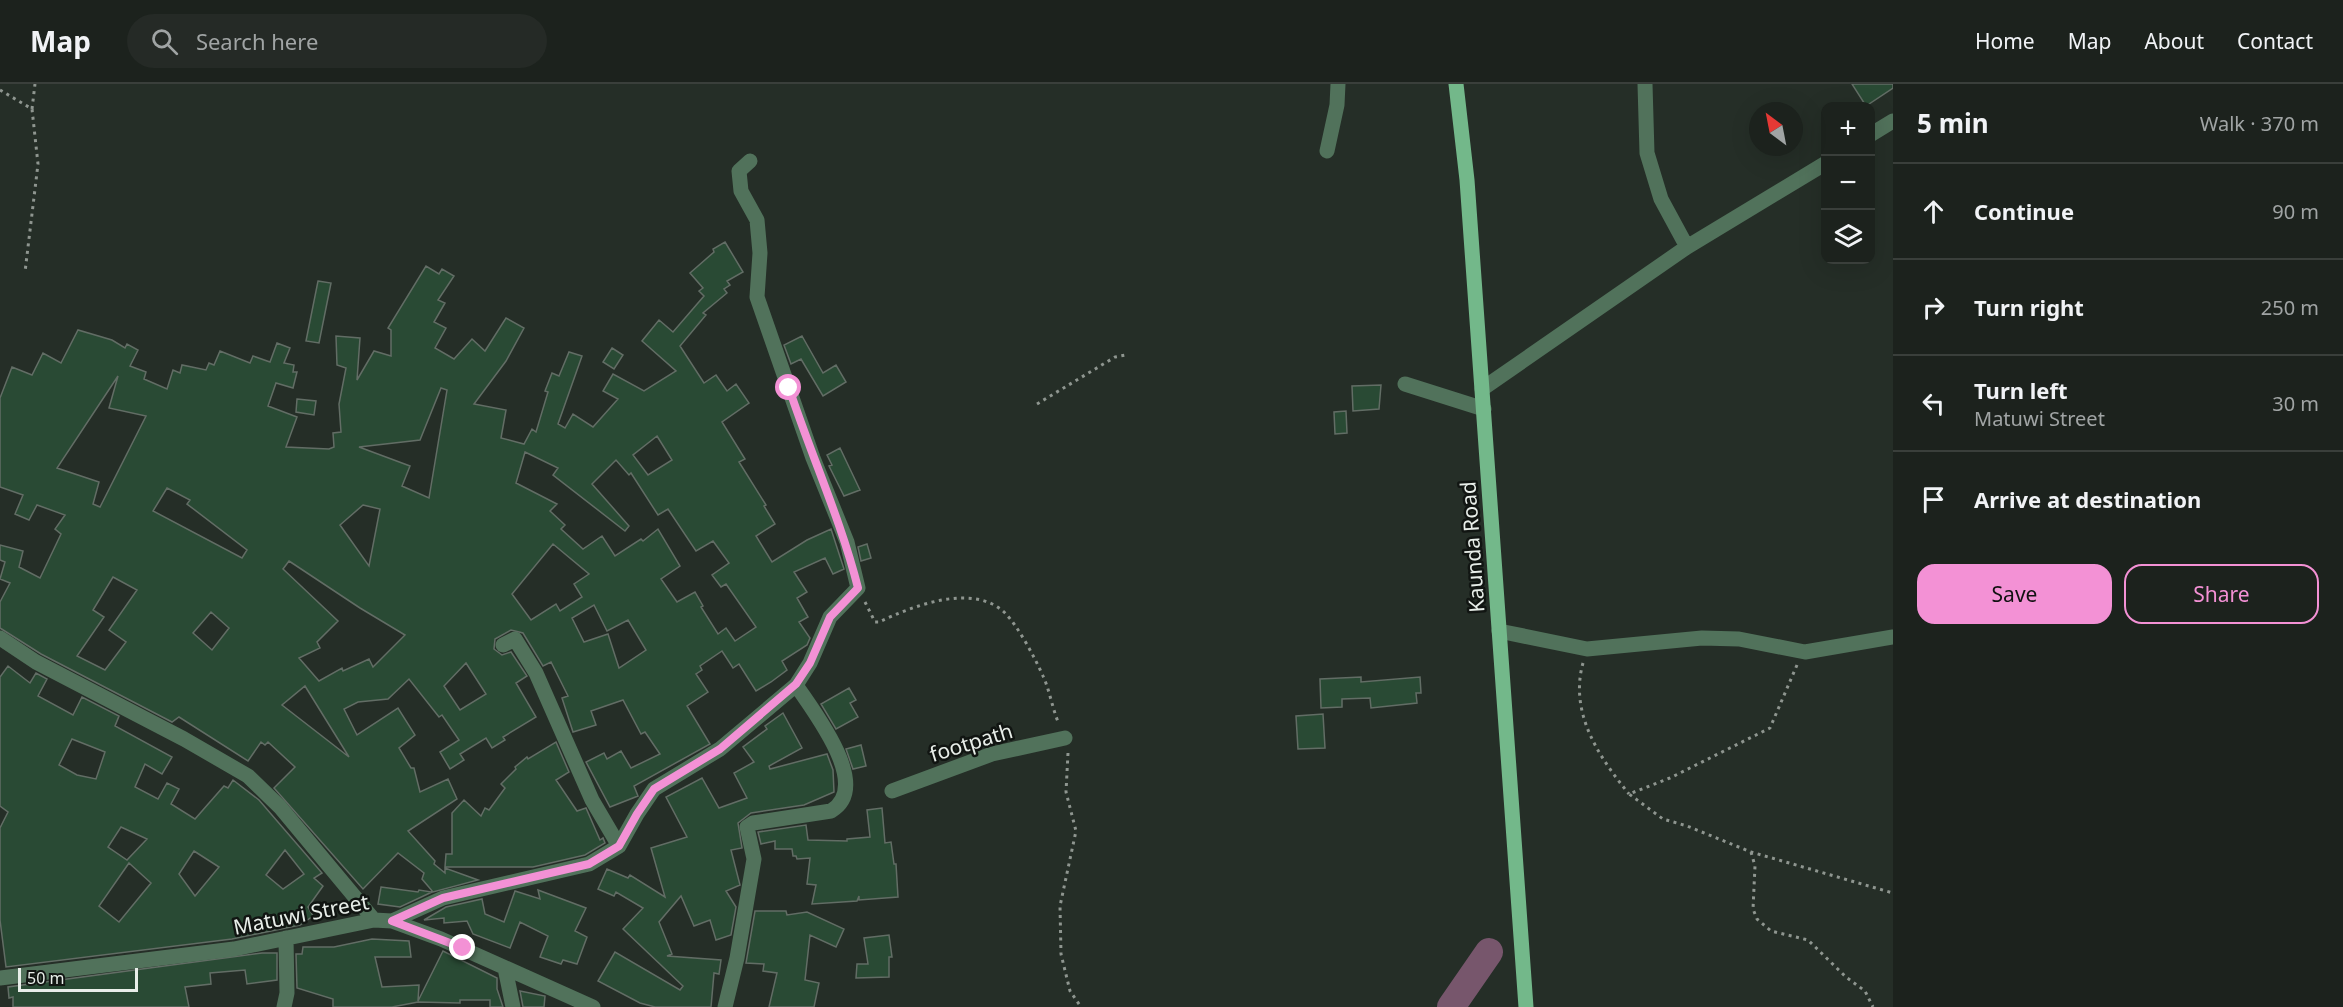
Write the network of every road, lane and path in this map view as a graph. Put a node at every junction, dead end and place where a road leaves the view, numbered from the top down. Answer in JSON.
{"nodes":[{"id":1,"x":35,"y":84,"type":"edge"},
{"id":2,"x":1338,"y":84,"type":"edge"},
{"id":3,"x":1456,"y":84,"type":"edge"},
{"id":4,"x":1645,"y":84,"type":"edge"},
{"id":5,"x":0,"y":90,"type":"edge"},
{"id":6,"x":32,"y":109,"type":"junction"},
{"id":7,"x":1893,"y":121,"type":"edge"},
{"id":8,"x":1875,"y":132,"type":"edge"},
{"id":9,"x":1327,"y":151,"type":"dead end"},
{"id":10,"x":750,"y":161,"type":"dead end"},
{"id":11,"x":1821,"y":166,"type":"edge"},
{"id":12,"x":1687,"y":247,"type":"junction"},
{"id":13,"x":26,"y":272,"type":"dead end"},
{"id":14,"x":1126,"y":355,"type":"dead end"},
{"id":15,"x":1405,"y":384,"type":"dead end"},
{"id":16,"x":1482,"y":389,"type":"junction"},
{"id":17,"x":1037,"y":404,"type":"dead end"},
{"id":18,"x":1484,"y":409,"type":"junction"},
{"id":19,"x":1498,"y":631,"type":"junction"},
{"id":20,"x":1893,"y":637,"type":"edge"},
{"id":21,"x":0,"y":638,"type":"edge"},
{"id":22,"x":503,"y":645,"type":"dead end"},
{"id":23,"x":1587,"y":649,"type":"junction"},
{"id":24,"x":1805,"y":652,"type":"junction"},
{"id":25,"x":796,"y":684,"type":"junction"},
{"id":26,"x":1065,"y":738,"type":"dead end"},
{"id":27,"x":892,"y":791,"type":"dead end"},
{"id":28,"x":1629,"y":794,"type":"junction"},
{"id":29,"x":619,"y":846,"type":"junction"},
{"id":30,"x":1751,"y":852,"type":"junction"},
{"id":31,"x":1893,"y":892,"type":"edge"},
{"id":32,"x":374,"y":920,"type":"junction"},
{"id":33,"x":392,"y":921,"type":"junction"},
{"id":34,"x":286,"y":938,"type":"junction"},
{"id":35,"x":505,"y":968,"type":"junction"},
{"id":36,"x":0,"y":978,"type":"edge"},
{"id":37,"x":1526,"y":1005,"type":"edge"},
{"id":38,"x":284,"y":1007,"type":"edge"},
{"id":39,"x":513,"y":1007,"type":"edge"},
{"id":40,"x":593,"y":1007,"type":"edge"},
{"id":41,"x":725,"y":1007,"type":"edge"},
{"id":42,"x":1873,"y":1007,"type":"edge"}],
"edges":[{"from":1,"to":6,"type":"path"},
{"from":2,"to":9,"type":"street"},
{"from":3,"to":16,"type":"main road","name":"Kaunda Road"},
{"from":4,"to":12,"type":"street"},
{"from":5,"to":6,"type":"path"},
{"from":6,"to":13,"type":"path"},
{"from":7,"to":8,"type":"street"},
{"from":10,"to":25,"type":"street"},
{"from":11,"to":12,"type":"street"},
{"from":12,"to":16,"type":"street"},
{"from":14,"to":17,"type":"path"},
{"from":15,"to":18,"type":"street"},
{"from":16,"to":18,"type":"main road","name":"Kaunda Road"},
{"from":18,"to":19,"type":"main road","name":"Kaunda Road"},
{"from":19,"to":23,"type":"street"},
{"from":19,"to":37,"type":"main road","name":"Kaunda Road"},
{"from":20,"to":24,"type":"street"},
{"from":21,"to":32,"type":"street"},
{"from":22,"to":29,"type":"street"},
{"from":23,"to":24,"type":"street"},
{"from":23,"to":28,"type":"path"},
{"from":24,"to":28,"type":"path"},
{"from":25,"to":29,"type":"street"},
{"from":25,"to":41,"type":"street"},
{"from":26,"to":27,"type":"street","name":"footpath"},
{"from":28,"to":30,"type":"path"},
{"from":29,"to":33,"type":"street"},
{"from":30,"to":31,"type":"path"},
{"from":30,"to":42,"type":"path"},
{"from":32,"to":33,"type":"street","name":"Matuwi Street"},
{"from":32,"to":34,"type":"street","name":"Matuwi Street"},
{"from":33,"to":35,"type":"street","name":"Matuwi Street"},
{"from":34,"to":36,"type":"street","name":"Matuwi Street"},
{"from":34,"to":38,"type":"street"},
{"from":35,"to":39,"type":"street"},
{"from":35,"to":40,"type":"street","name":"Matuwi Street"}]}
